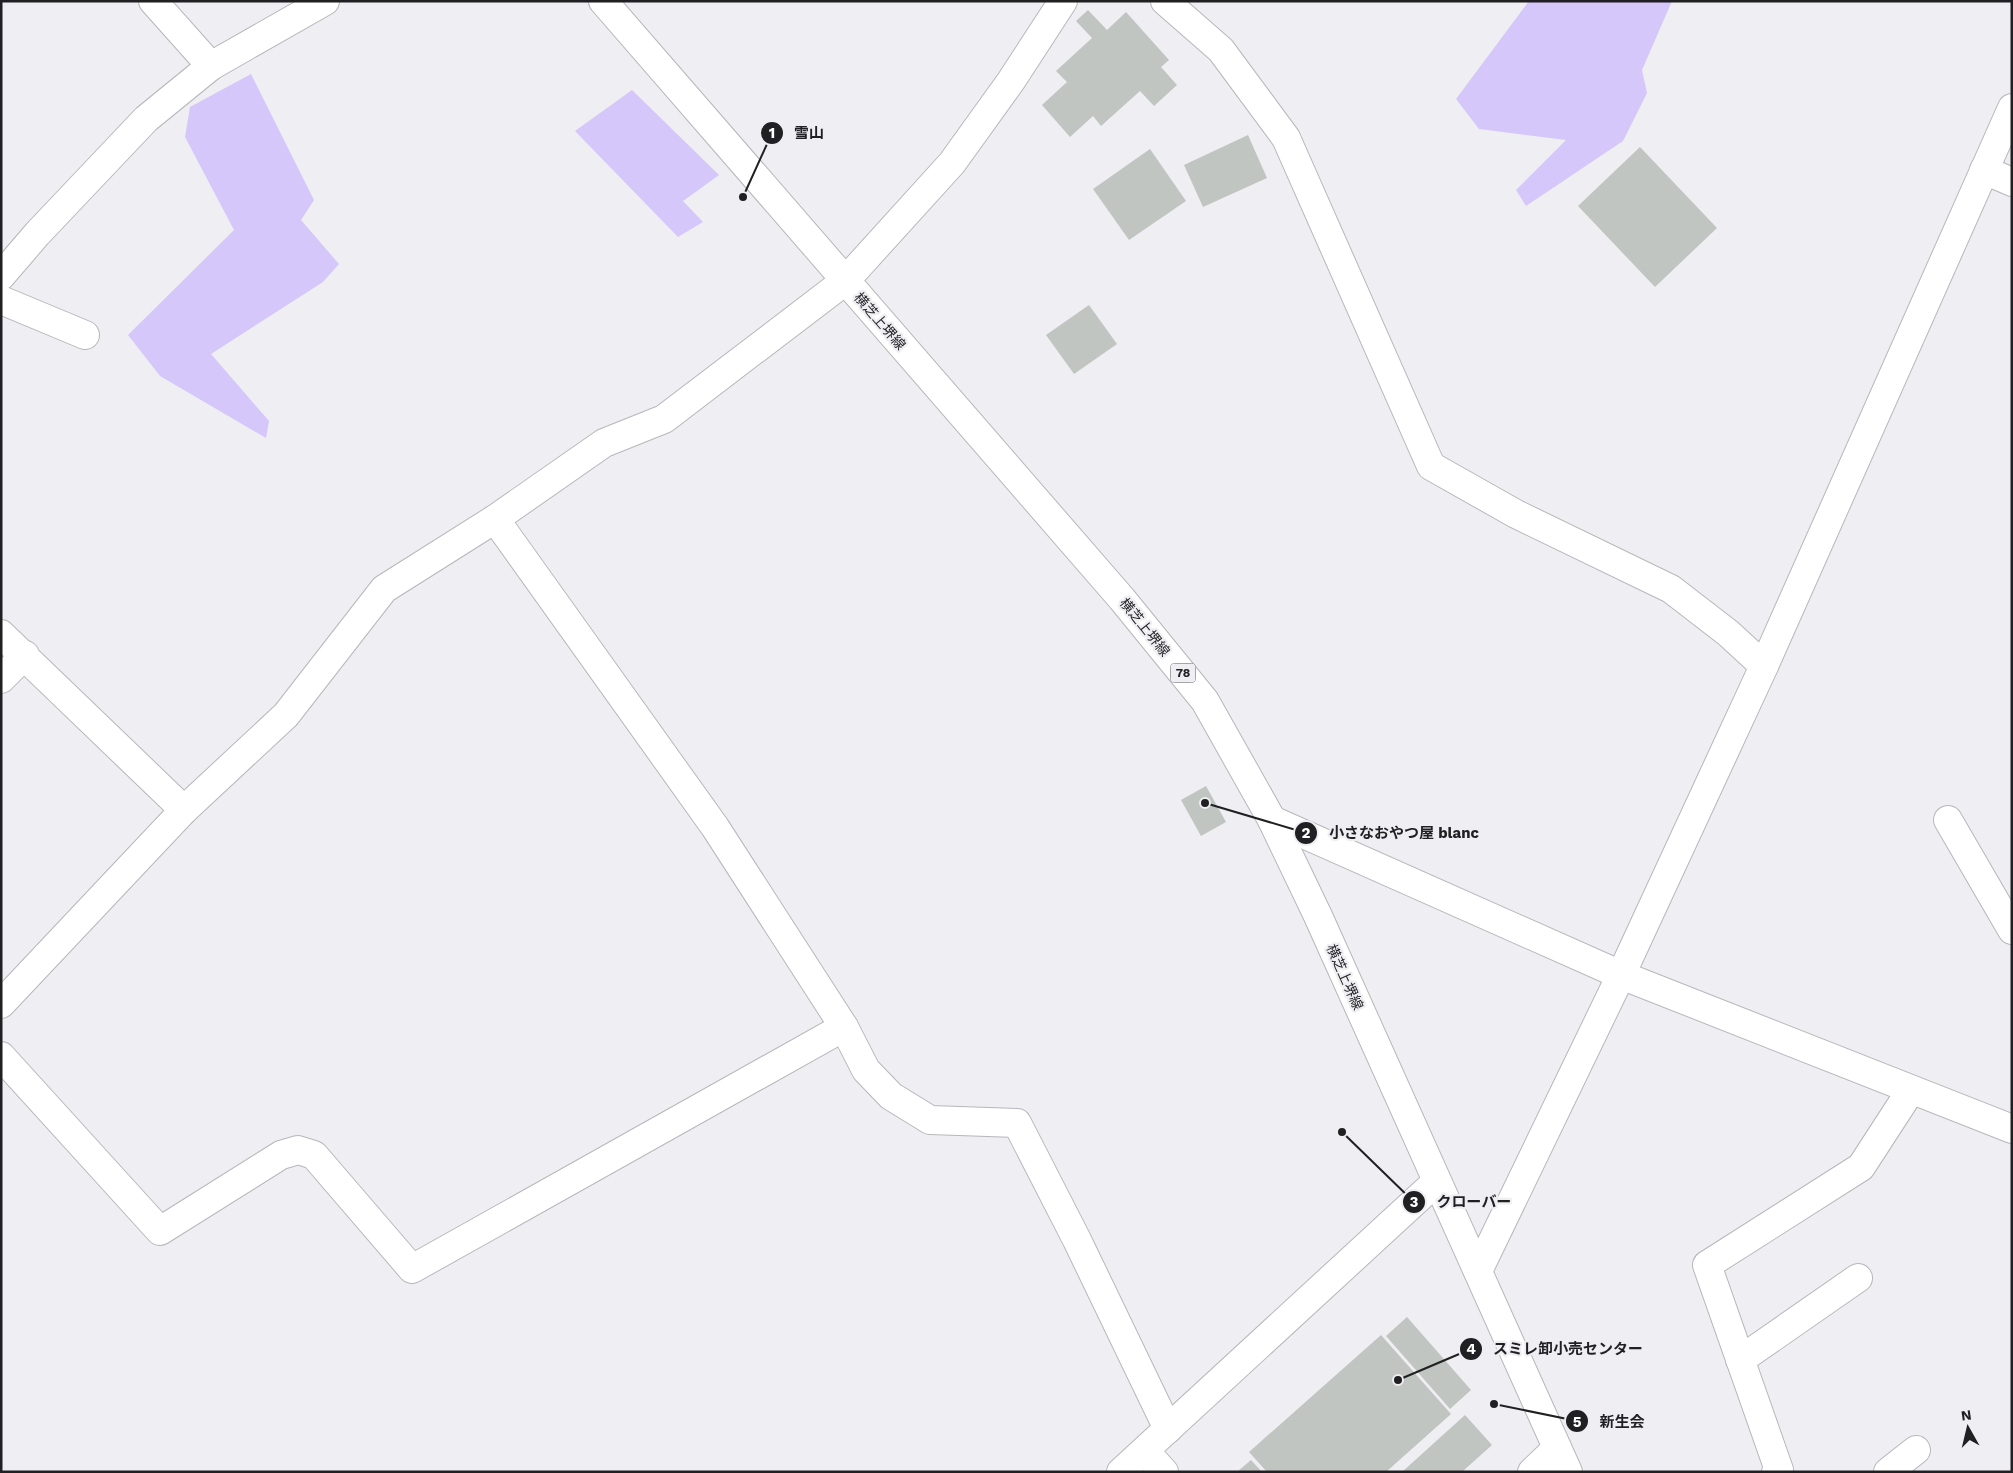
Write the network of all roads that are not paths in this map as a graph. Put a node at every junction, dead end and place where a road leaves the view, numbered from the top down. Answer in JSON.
{"nodes":[{"id":1,"x":153,"y":1,"type":"edge"},
{"id":2,"x":325,"y":1,"type":"edge"},
{"id":3,"x":603,"y":1,"type":"edge"},
{"id":4,"x":1063,"y":1,"type":"edge"},
{"id":5,"x":1165,"y":1,"type":"edge"},
{"id":6,"x":211,"y":66,"type":"junction"},
{"id":7,"x":2012,"y":108,"type":"edge"},
{"id":8,"x":1984,"y":170,"type":"junction"},
{"id":9,"x":2012,"y":182,"type":"edge"},
{"id":10,"x":1,"y":276,"type":"edge"},
{"id":11,"x":846,"y":282,"type":"junction"},
{"id":12,"x":1,"y":300,"type":"edge"},
{"id":13,"x":85,"y":335,"type":"dead end"},
{"id":14,"x":495,"y":519,"type":"junction"},
{"id":15,"x":1,"y":634,"type":"edge"},
{"id":16,"x":25,"y":655,"type":"junction"},
{"id":17,"x":1764,"y":666,"type":"junction"},
{"id":18,"x":1,"y":679,"type":"edge"},
{"id":19,"x":184,"y":810,"type":"junction"},
{"id":20,"x":1272,"y":820,"type":"junction"},
{"id":21,"x":1948,"y":820,"type":"dead end"},
{"id":22,"x":2012,"y":930,"type":"edge"},
{"id":23,"x":1621,"y":975,"type":"junction"},
{"id":24,"x":1,"y":1004,"type":"edge"},
{"id":25,"x":844,"y":1027,"type":"junction"},
{"id":26,"x":1,"y":1056,"type":"edge"},
{"id":27,"x":1911,"y":1090,"type":"junction"},
{"id":28,"x":2012,"y":1129,"type":"edge"},
{"id":29,"x":1436,"y":1182,"type":"junction"},
{"id":30,"x":1478,"y":1271,"type":"junction"},
{"id":31,"x":1858,"y":1278,"type":"dead end"},
{"id":32,"x":1740,"y":1360,"type":"junction"},
{"id":33,"x":1168,"y":1429,"type":"junction"},
{"id":34,"x":1916,"y":1450,"type":"dead end"},
{"id":35,"x":1145,"y":1452,"type":"junction"},
{"id":36,"x":1562,"y":1460,"type":"edge"},
{"id":37,"x":1121,"y":1472,"type":"edge"},
{"id":38,"x":1164,"y":1472,"type":"edge"},
{"id":39,"x":1532,"y":1472,"type":"edge"},
{"id":40,"x":1776,"y":1472,"type":"edge"},
{"id":41,"x":1888,"y":1472,"type":"edge"}],
"edges":[{"from":1,"to":6,"type":"street"},
{"from":2,"to":6,"type":"street"},
{"from":3,"to":11,"type":"street","name":"横芝上堺線","number":"78"},
{"from":4,"to":11,"type":"street"},
{"from":5,"to":17,"type":"street"},
{"from":6,"to":10,"type":"street"},
{"from":7,"to":8,"type":"street"},
{"from":8,"to":9,"type":"street"},
{"from":8,"to":17,"type":"street"},
{"from":11,"to":14,"type":"street"},
{"from":11,"to":20,"type":"street","name":"横芝上堺線","number":"78"},
{"from":12,"to":13,"type":"street"},
{"from":14,"to":19,"type":"street"},
{"from":14,"to":25,"type":"street"},
{"from":15,"to":16,"type":"street"},
{"from":16,"to":18,"type":"street"},
{"from":16,"to":19,"type":"street"},
{"from":17,"to":23,"type":"street"},
{"from":19,"to":24,"type":"street"},
{"from":20,"to":23,"type":"street"},
{"from":20,"to":29,"type":"street","name":"横芝上堺線","number":"78"},
{"from":21,"to":22,"type":"street"},
{"from":23,"to":27,"type":"street"},
{"from":23,"to":30,"type":"street"},
{"from":25,"to":26,"type":"street"},
{"from":25,"to":33,"type":"street"},
{"from":27,"to":28,"type":"street"},
{"from":27,"to":32,"type":"street"},
{"from":29,"to":30,"type":"street","name":"横芝上堺線","number":"78"},
{"from":29,"to":33,"type":"street"},
{"from":30,"to":36,"type":"street","name":"横芝上堺線","number":"78"},
{"from":31,"to":32,"type":"street"},
{"from":32,"to":40,"type":"street"},
{"from":33,"to":35,"type":"street"},
{"from":34,"to":41,"type":"street"},
{"from":35,"to":37,"type":"street"},
{"from":35,"to":38,"type":"street"},
{"from":36,"to":39,"type":"street"}]}
